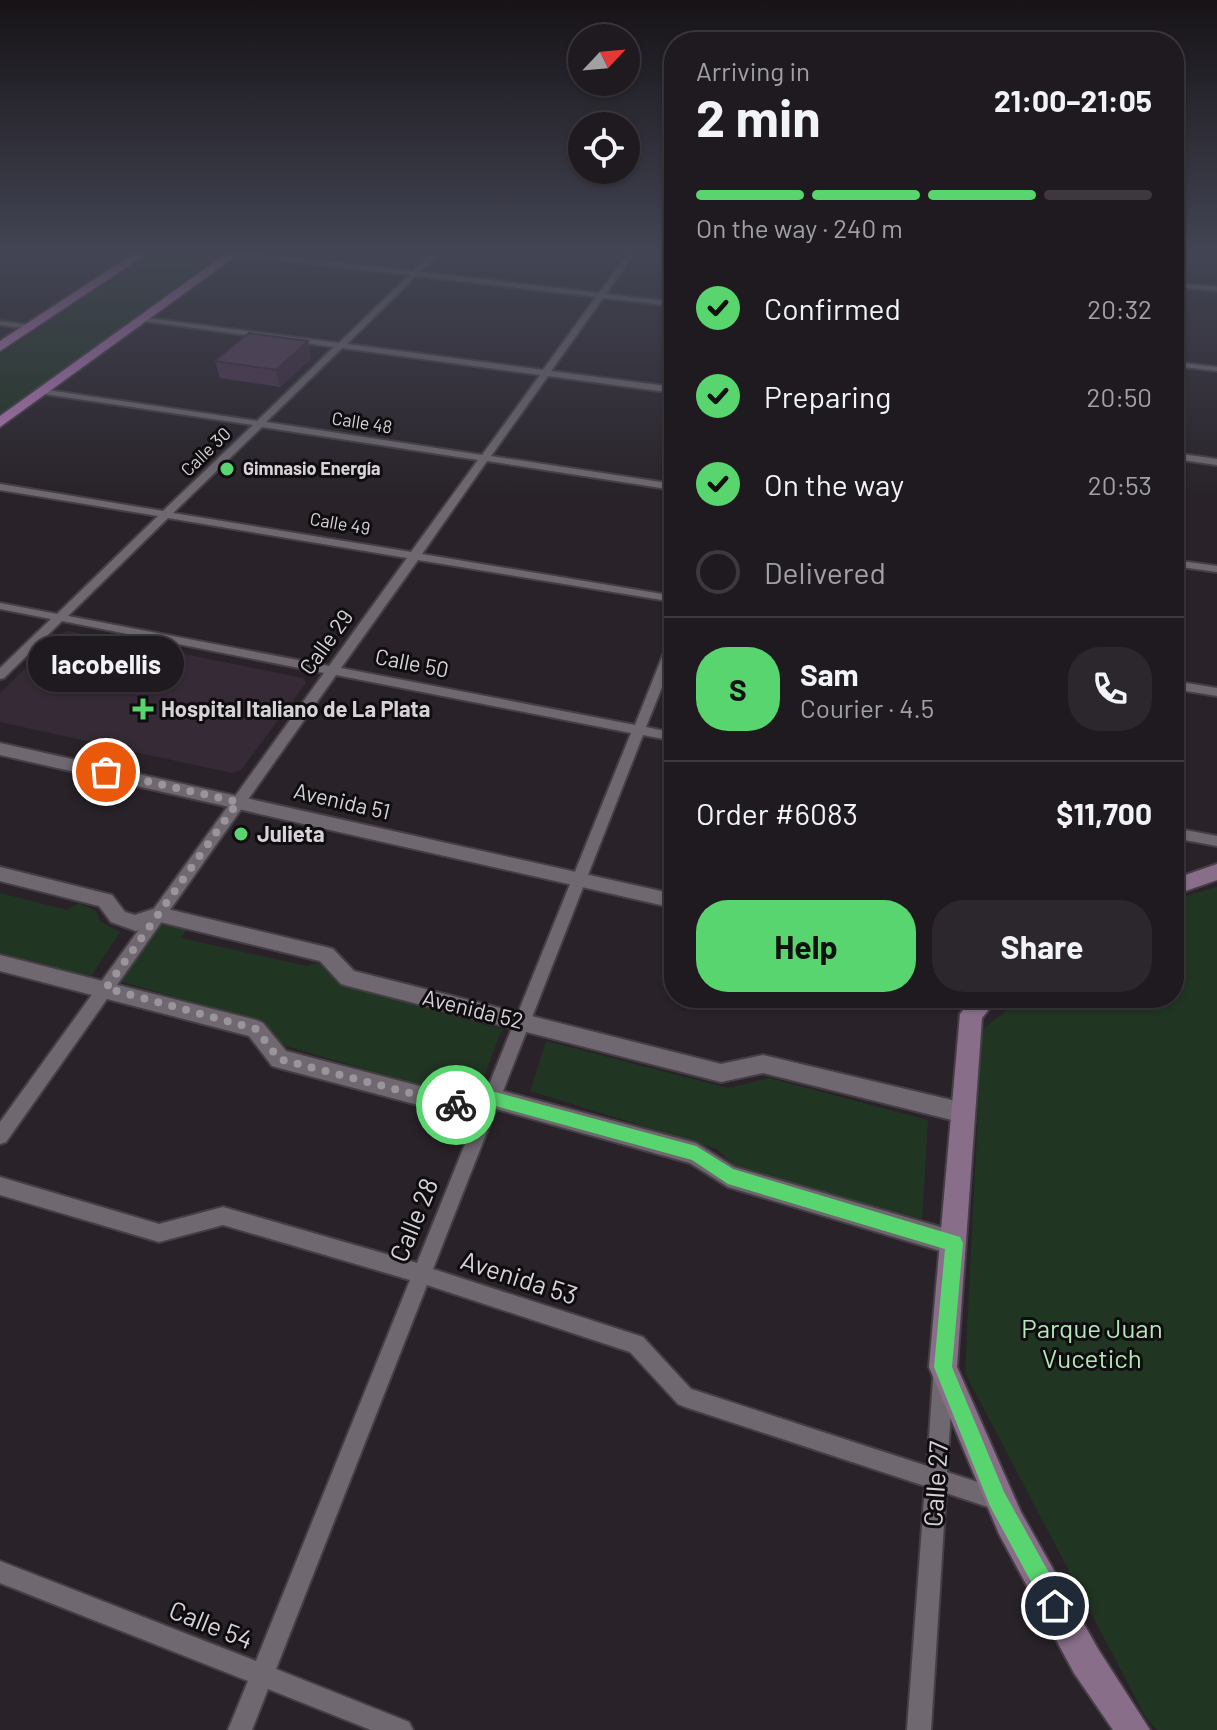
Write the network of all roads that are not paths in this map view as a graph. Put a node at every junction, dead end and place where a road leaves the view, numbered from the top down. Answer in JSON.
{"nodes":[{"id":1,"x":20,"y":334,"type":"edge"},
{"id":2,"x":123,"y":334,"type":"edge"},
{"id":3,"x":255,"y":334,"type":"edge"},
{"id":4,"x":352,"y":334,"type":"edge"},
{"id":5,"x":574,"y":334,"type":"edge"},
{"id":6,"x":340,"y":345,"type":"junction"},
{"id":7,"x":0,"y":347,"type":"edge"},
{"id":8,"x":1184,"y":365,"type":"edge"},
{"id":9,"x":1217,"y":369,"type":"edge"},
{"id":10,"x":545,"y":373,"type":"junction"},
{"id":11,"x":664,"y":389,"type":"edge"},
{"id":12,"x":44,"y":391,"type":"junction"},
{"id":13,"x":0,"y":423,"type":"edge"},
{"id":14,"x":259,"y":424,"type":"junction"},
{"id":15,"x":1184,"y":457,"type":"edge"},
{"id":16,"x":484,"y":458,"type":"junction"},
{"id":17,"x":1217,"y":462,"type":"edge"},
{"id":18,"x":664,"y":485,"type":"edge"},
{"id":19,"x":0,"y":487,"type":"edge"},
{"id":20,"x":167,"y":513,"type":"junction"},
{"id":21,"x":415,"y":555,"type":"junction"},
{"id":22,"x":1184,"y":564,"type":"edge"},
{"id":23,"x":1217,"y":569,"type":"edge"},
{"id":24,"x":664,"y":597,"type":"edge"},
{"id":25,"x":0,"y":606,"type":"edge"},
{"id":26,"x":61,"y":618,"type":"junction"},
{"id":27,"x":664,"y":667,"type":"edge"},
{"id":28,"x":333,"y":670,"type":"junction"},
{"id":29,"x":0,"y":675,"type":"edge"},
{"id":30,"x":1184,"y":687,"type":"edge"},
{"id":31,"x":1217,"y":692,"type":"edge"},
{"id":32,"x":639,"y":730,"type":"junction"},
{"id":33,"x":664,"y":735,"type":"edge"},
{"id":34,"x":0,"y":749,"type":"edge"},
{"id":35,"x":238,"y":802,"type":"junction"},
{"id":36,"x":1184,"y":835,"type":"edge"},
{"id":37,"x":1217,"y":841,"type":"edge"},
{"id":38,"x":1217,"y":872,"type":"edge"},
{"id":39,"x":0,"y":874,"type":"edge"},
{"id":40,"x":578,"y":879,"type":"junction"},
{"id":41,"x":1184,"y":884,"type":"edge"},
{"id":42,"x":664,"y":899,"type":"edge"},
{"id":43,"x":159,"y":914,"type":"junction"},
{"id":44,"x":0,"y":963,"type":"edge"},
{"id":45,"x":106,"y":988,"type":"junction"},
{"id":46,"x":973,"y":1008,"type":"edge"},
{"id":47,"x":522,"y":1021,"type":"junction"},
{"id":48,"x":491,"y":1098,"type":"junction"},
{"id":49,"x":964,"y":1113,"type":"junction"},
{"id":50,"x":0,"y":1136,"type":"edge"},
{"id":51,"x":0,"y":1186,"type":"edge"},
{"id":52,"x":954,"y":1243,"type":"junction"},
{"id":53,"x":421,"y":1274,"type":"junction"},
{"id":54,"x":943,"y":1367,"type":"junction"},
{"id":55,"x":937,"y":1479,"type":"junction"},
{"id":56,"x":997,"y":1499,"type":"junction"},
{"id":57,"x":0,"y":1572,"type":"edge"},
{"id":58,"x":262,"y":1675,"type":"junction"},
{"id":59,"x":240,"y":1730,"type":"edge"},
{"id":60,"x":401,"y":1730,"type":"edge"},
{"id":61,"x":919,"y":1730,"type":"edge"},
{"id":62,"x":1133,"y":1730,"type":"edge"}],
"edges":[{"from":1,"to":7,"type":"highway"},
{"from":2,"to":12,"type":"highway"},
{"from":3,"to":6,"type":"street"},
{"from":4,"to":6,"type":"street","name":"Calle 30"},
{"from":5,"to":10,"type":"street","name":"Calle 29"},
{"from":6,"to":10,"type":"street"},
{"from":6,"to":14,"type":"street","name":"Calle 30"},
{"from":8,"to":9,"type":"street"},
{"from":10,"to":11,"type":"street"},
{"from":10,"to":16,"type":"street","name":"Calle 29"},
{"from":12,"to":13,"type":"highway"},
{"from":12,"to":14,"type":"street","name":"Calle 48"},
{"from":14,"to":16,"type":"street","name":"Calle 48"},
{"from":14,"to":20,"type":"street","name":"Calle 30"},
{"from":15,"to":17,"type":"street"},
{"from":16,"to":18,"type":"street","name":"Calle 48"},
{"from":16,"to":21,"type":"street","name":"Calle 29"},
{"from":19,"to":20,"type":"street","name":"Calle 49"},
{"from":20,"to":21,"type":"street","name":"Calle 49"},
{"from":20,"to":26,"type":"street","name":"Calle 30"},
{"from":21,"to":24,"type":"street","name":"Calle 49"},
{"from":21,"to":28,"type":"street","name":"Calle 29"},
{"from":22,"to":23,"type":"street"},
{"from":25,"to":26,"type":"street","name":"Calle 50"},
{"from":26,"to":28,"type":"street","name":"Calle 50"},
{"from":26,"to":29,"type":"street","name":"Calle 30"},
{"from":27,"to":32,"type":"street","name":"Calle 28"},
{"from":28,"to":32,"type":"street","name":"Calle 50"},
{"from":28,"to":35,"type":"street","name":"Calle 29"},
{"from":30,"to":31,"type":"street"},
{"from":32,"to":33,"type":"street","name":"Calle 50"},
{"from":32,"to":40,"type":"street","name":"Calle 28"},
{"from":34,"to":35,"type":"street","name":"Avenida 51"},
{"from":35,"to":40,"type":"street","name":"Avenida 51"},
{"from":35,"to":43,"type":"street","name":"Calle 29"},
{"from":36,"to":37,"type":"street"},
{"from":38,"to":41,"type":"main road"},
{"from":39,"to":43,"type":"street","name":"Avenida 52"},
{"from":40,"to":42,"type":"street","name":"Avenida 51"},
{"from":40,"to":47,"type":"street","name":"Calle 28"},
{"from":43,"to":45,"type":"street","name":"Calle 29"},
{"from":43,"to":47,"type":"street","name":"Avenida 52"},
{"from":44,"to":45,"type":"street"},
{"from":45,"to":48,"type":"street"},
{"from":45,"to":50,"type":"street","name":"Calle 29"},
{"from":46,"to":49,"type":"main road","name":"Calle 27"},
{"from":47,"to":48,"type":"street","name":"Calle 28"},
{"from":47,"to":49,"type":"street","name":"Avenida 52"},
{"from":48,"to":52,"type":"street"},
{"from":48,"to":53,"type":"street","name":"Calle 28"},
{"from":49,"to":52,"type":"main road","name":"Calle 27"},
{"from":51,"to":53,"type":"street","name":"Avenida 53"},
{"from":52,"to":54,"type":"main road","name":"Calle 27"},
{"from":53,"to":55,"type":"street","name":"Avenida 53"},
{"from":53,"to":58,"type":"street","name":"Calle 28"},
{"from":54,"to":55,"type":"street","name":"Calle 27"},
{"from":54,"to":56,"type":"main road"},
{"from":55,"to":56,"type":"street","name":"Avenida 53"},
{"from":55,"to":61,"type":"street","name":"Calle 27"},
{"from":56,"to":62,"type":"main road"},
{"from":57,"to":58,"type":"street","name":"Calle 54"},
{"from":58,"to":59,"type":"street","name":"Calle 28"},
{"from":58,"to":60,"type":"street","name":"Calle 54"}]}
